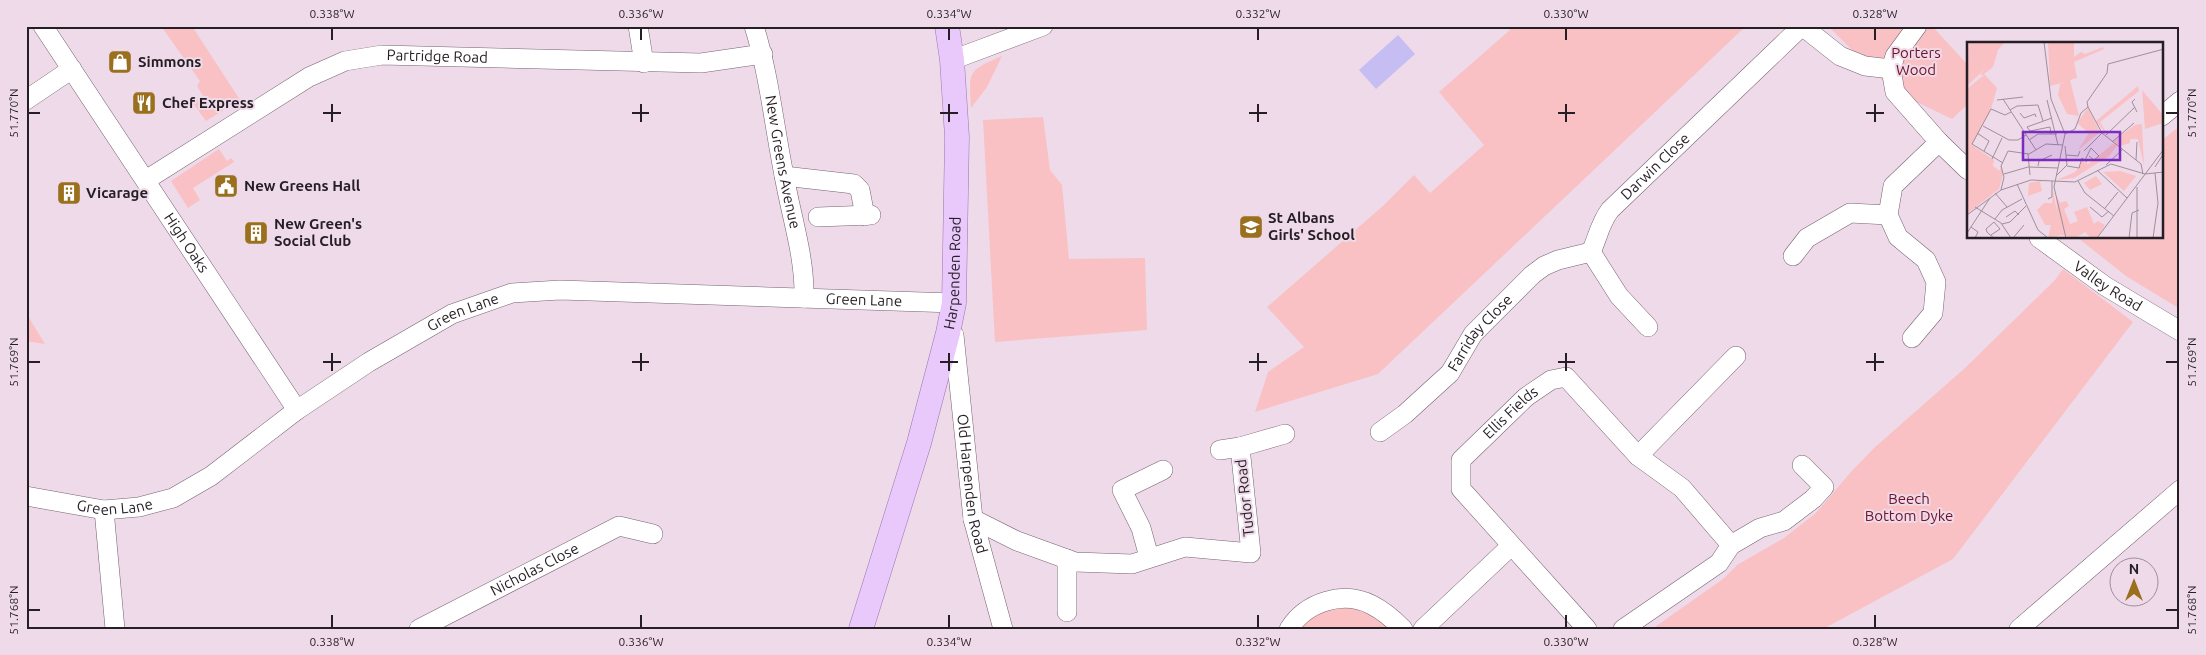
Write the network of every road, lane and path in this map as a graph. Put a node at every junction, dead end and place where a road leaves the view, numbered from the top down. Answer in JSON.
{"nodes":[{"id":1,"x":43,"y":26,"type":"edge"},
{"id":2,"x":638,"y":26,"type":"edge"},
{"id":3,"x":754,"y":26,"type":"edge"},
{"id":4,"x":947,"y":26,"type":"edge"},
{"id":5,"x":1043,"y":26,"type":"edge"},
{"id":6,"x":1802,"y":26,"type":"edge"},
{"id":7,"x":1917,"y":26,"type":"edge"},
{"id":8,"x":762,"y":54,"type":"junction"},
{"id":9,"x":952,"y":60,"type":"junction"},
{"id":10,"x":644,"y":63,"type":"junction"},
{"id":11,"x":72,"y":69,"type":"junction"},
{"id":12,"x":1891,"y":69,"type":"junction"},
{"id":13,"x":26,"y":100,"type":"edge"},
{"id":14,"x":2180,"y":101,"type":"edge"},
{"id":15,"x":2164,"y":114,"type":"edge"},
{"id":16,"x":1939,"y":142,"type":"junction"},
{"id":17,"x":1967,"y":169,"type":"edge"},
{"id":18,"x":784,"y":176,"type":"junction"},
{"id":19,"x":146,"y":180,"type":"junction"},
{"id":20,"x":871,"y":191,"type":"dead end"},
{"id":21,"x":1888,"y":215,"type":"junction"},
{"id":22,"x":818,"y":217,"type":"dead end"},
{"id":23,"x":870,"y":220,"type":"junction"},
{"id":24,"x":2040,"y":239,"type":"edge"},
{"id":25,"x":1591,"y":252,"type":"junction"},
{"id":26,"x":1793,"y":256,"type":"dead end"},
{"id":27,"x":804,"y":298,"type":"junction"},
{"id":28,"x":954,"y":303,"type":"junction"},
{"id":29,"x":1648,"y":327,"type":"dead end"},
{"id":30,"x":2180,"y":331,"type":"edge"},
{"id":31,"x":954,"y":335,"type":"dead end"},
{"id":32,"x":1912,"y":338,"type":"dead end"},
{"id":33,"x":1736,"y":356,"type":"dead end"},
{"id":34,"x":298,"y":410,"type":"junction"},
{"id":35,"x":1380,"y":432,"type":"dead end"},
{"id":36,"x":1286,"y":434,"type":"dead end"},
{"id":37,"x":1240,"y":447,"type":"junction"},
{"id":38,"x":1220,"y":450,"type":"dead end"},
{"id":39,"x":1638,"y":456,"type":"junction"},
{"id":40,"x":1802,"y":465,"type":"dead end"},
{"id":41,"x":1163,"y":470,"type":"dead end"},
{"id":42,"x":2180,"y":490,"type":"edge"},
{"id":43,"x":26,"y":496,"type":"edge"},
{"id":44,"x":104,"y":510,"type":"junction"},
{"id":45,"x":973,"y":519,"type":"junction"},
{"id":46,"x":653,"y":534,"type":"dead end"},
{"id":47,"x":1731,"y":545,"type":"junction"},
{"id":48,"x":1512,"y":546,"type":"junction"},
{"id":49,"x":1149,"y":557,"type":"junction"},
{"id":50,"x":1067,"y":559,"type":"junction"},
{"id":51,"x":1067,"y":612,"type":"dead end"},
{"id":52,"x":115,"y":629,"type":"edge"},
{"id":53,"x":419,"y":629,"type":"edge"},
{"id":54,"x":861,"y":629,"type":"edge"},
{"id":55,"x":1003,"y":629,"type":"edge"},
{"id":56,"x":1289,"y":629,"type":"edge"},
{"id":57,"x":1403,"y":629,"type":"edge"},
{"id":58,"x":1423,"y":629,"type":"edge"},
{"id":59,"x":1587,"y":629,"type":"edge"},
{"id":60,"x":1623,"y":629,"type":"edge"},
{"id":61,"x":2018,"y":629,"type":"edge"}],
"edges":[{"from":1,"to":11,"type":"street","name":"High Oaks"},
{"from":2,"to":10,"type":"street"},
{"from":3,"to":8,"type":"street","name":"New Greens Avenue"},
{"from":4,"to":9,"type":"main road","name":"Harpenden Road"},
{"from":5,"to":9,"type":"street"},
{"from":6,"to":12,"type":"street"},
{"from":6,"to":25,"type":"street","name":"Darwin Close"},
{"from":7,"to":12,"type":"street"},
{"from":8,"to":10,"type":"street","name":"Partridge Road"},
{"from":8,"to":18,"type":"street","name":"New Greens Avenue"},
{"from":9,"to":28,"type":"main road","name":"Harpenden Road"},
{"from":10,"to":19,"type":"street","name":"Partridge Road"},
{"from":11,"to":13,"type":"street"},
{"from":11,"to":19,"type":"street","name":"High Oaks"},
{"from":12,"to":16,"type":"street"},
{"from":14,"to":15,"type":"street"},
{"from":16,"to":17,"type":"street"},
{"from":16,"to":21,"type":"street"},
{"from":18,"to":23,"type":"street"},
{"from":18,"to":27,"type":"street","name":"New Greens Avenue"},
{"from":19,"to":34,"type":"street","name":"High Oaks"},
{"from":20,"to":23,"type":"street"},
{"from":21,"to":26,"type":"street"},
{"from":21,"to":32,"type":"street"},
{"from":22,"to":23,"type":"street"},
{"from":24,"to":30,"type":"street","name":"Valley Road"},
{"from":25,"to":29,"type":"street"},
{"from":25,"to":35,"type":"street","name":"Farriday Close"},
{"from":27,"to":28,"type":"street","name":"Green Lane"},
{"from":27,"to":34,"type":"street","name":"Green Lane"},
{"from":28,"to":54,"type":"main road","name":"Harpenden Road"},
{"from":31,"to":45,"type":"street","name":"Old Harpenden Road"},
{"from":33,"to":39,"type":"street"},
{"from":34,"to":44,"type":"street","name":"Green Lane"},
{"from":36,"to":37,"type":"street","name":"Tudor Road"},
{"from":37,"to":38,"type":"street"},
{"from":37,"to":49,"type":"street","name":"Tudor Road"},
{"from":39,"to":47,"type":"street","name":"Ellis Fields"},
{"from":39,"to":48,"type":"street","name":"Ellis Fields"},
{"from":40,"to":47,"type":"street"},
{"from":41,"to":49,"type":"street"},
{"from":42,"to":61,"type":"street"},
{"from":43,"to":44,"type":"street","name":"Green Lane"},
{"from":44,"to":52,"type":"street"},
{"from":45,"to":50,"type":"street","name":"Tudor Road"},
{"from":45,"to":55,"type":"street","name":"Old Harpenden Road"},
{"from":46,"to":53,"type":"street","name":"Nicholas Close"},
{"from":47,"to":60,"type":"street"},
{"from":48,"to":58,"type":"street"},
{"from":48,"to":59,"type":"street","name":"Ellis Fields"},
{"from":49,"to":50,"type":"street","name":"Tudor Road"},
{"from":50,"to":51,"type":"street"},
{"from":56,"to":57,"type":"street"}]}
